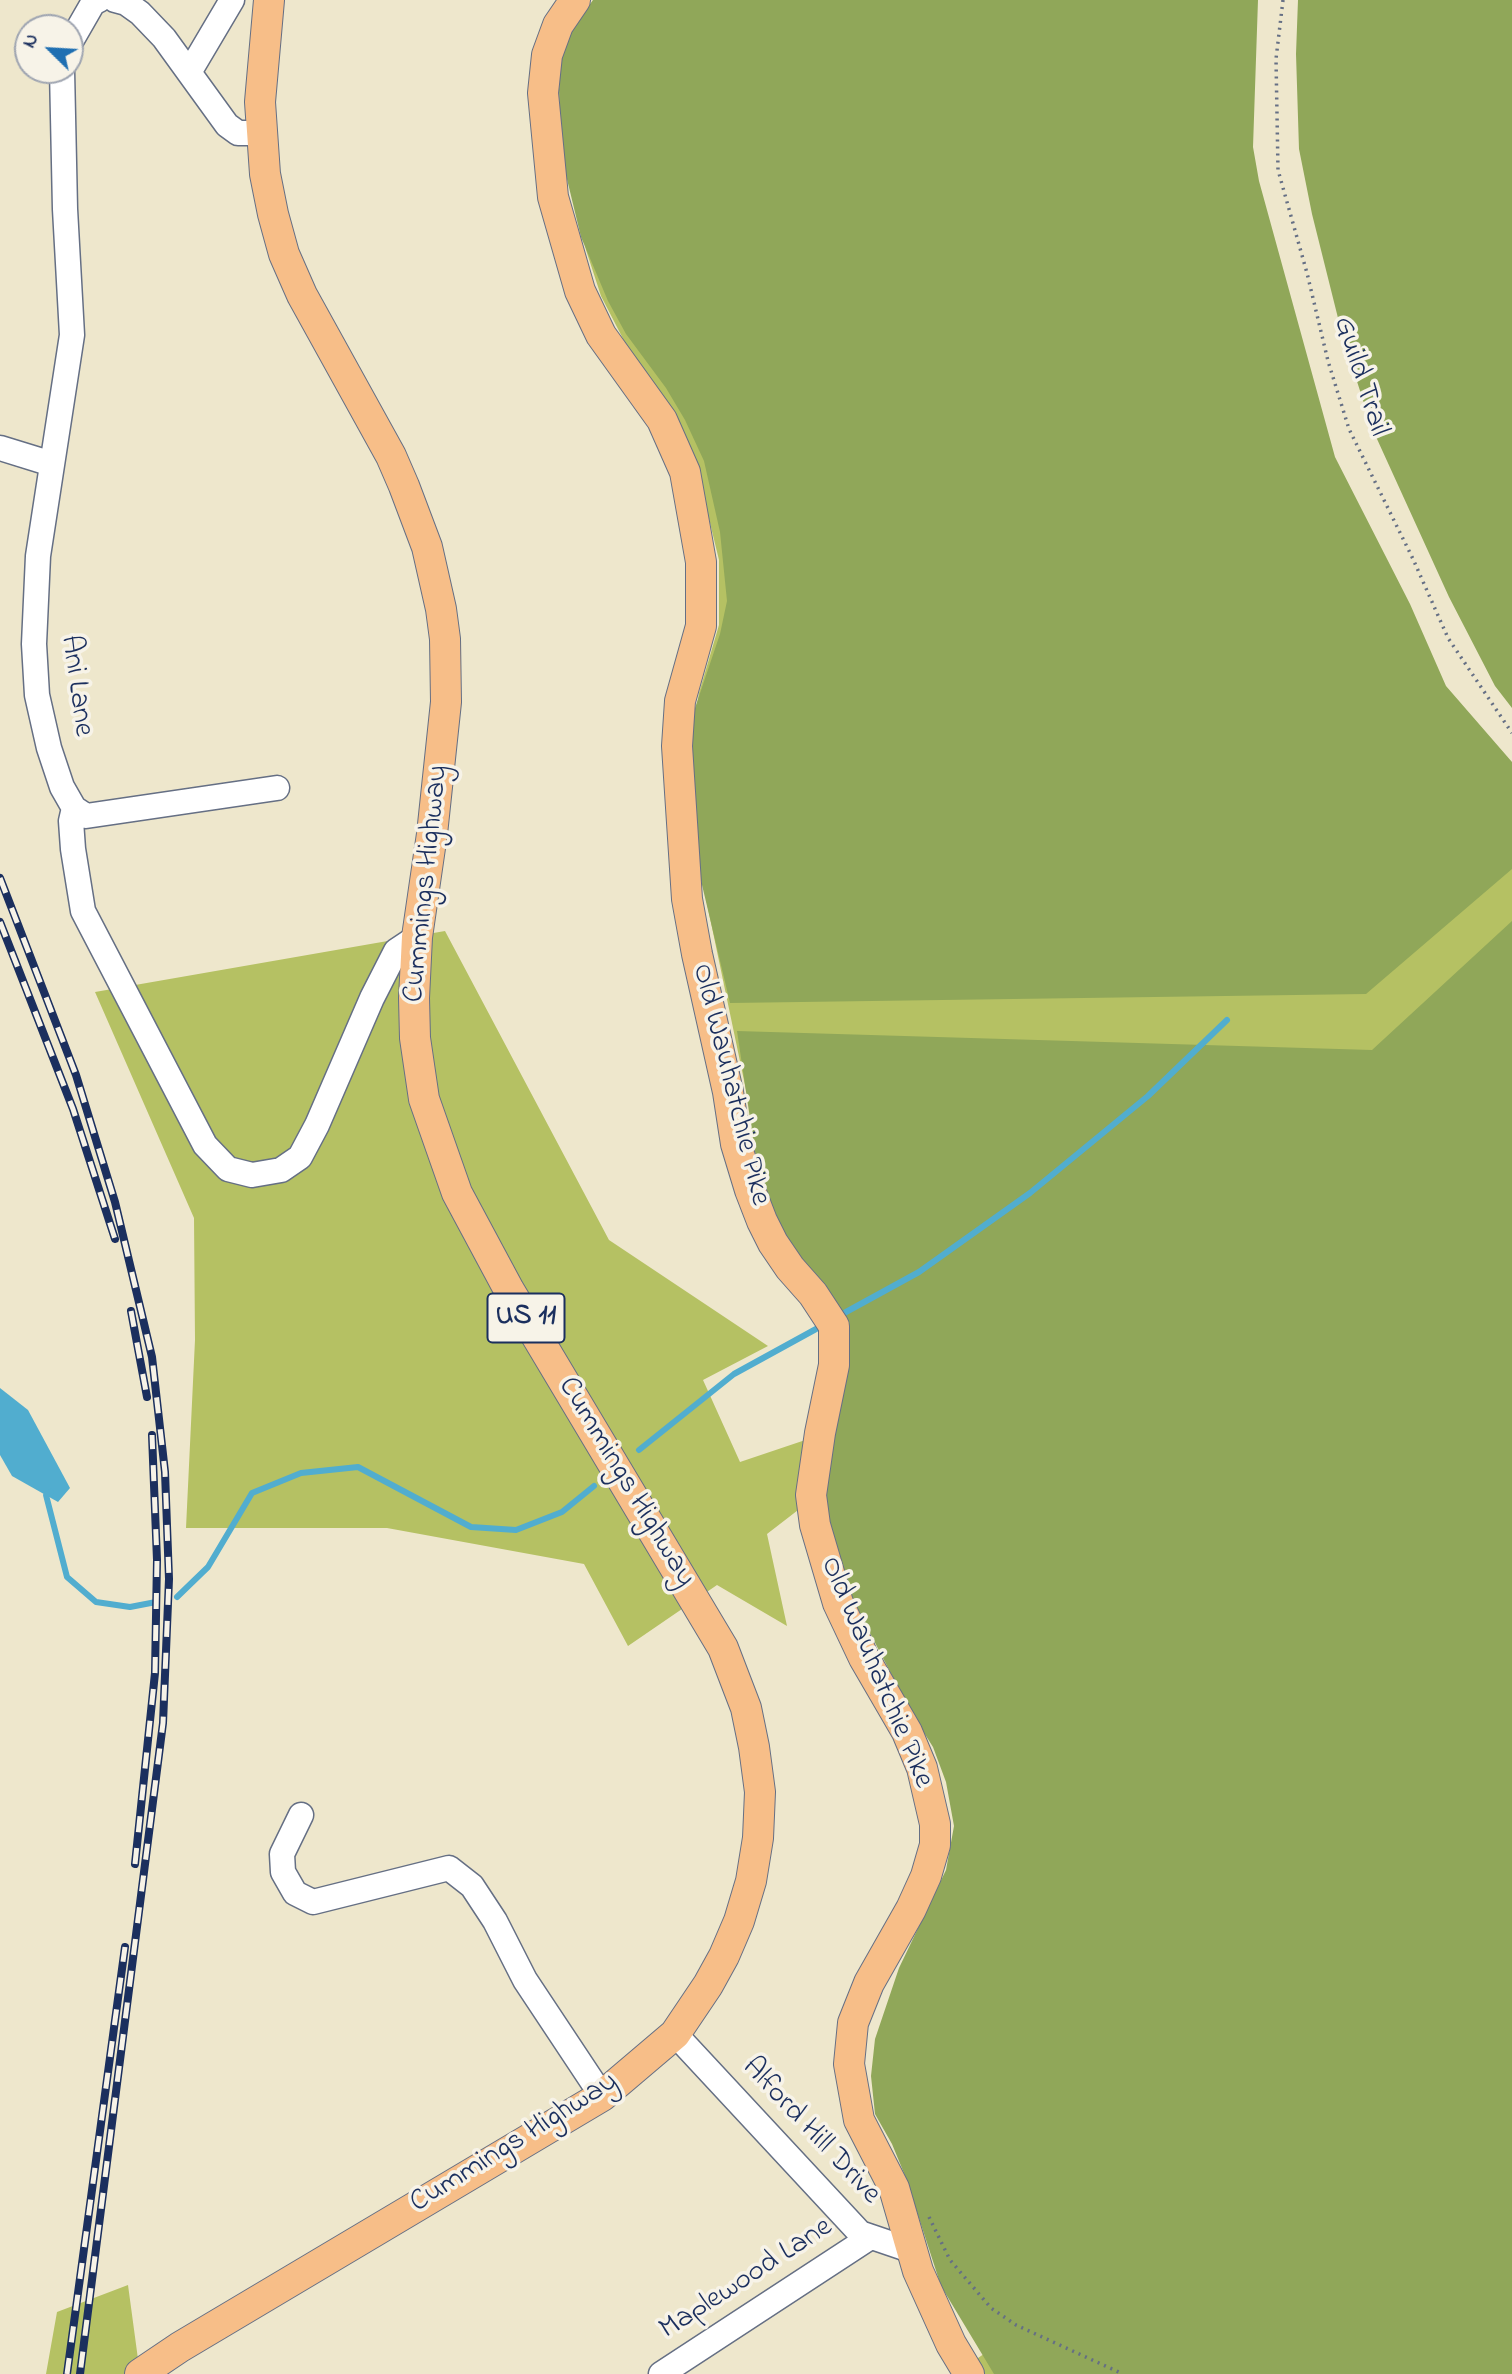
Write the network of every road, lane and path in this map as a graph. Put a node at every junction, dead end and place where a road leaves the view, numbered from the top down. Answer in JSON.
{"nodes":[{"id":1,"x":99,"y":0,"type":"edge"},
{"id":2,"x":115,"y":0,"type":"edge"},
{"id":3,"x":232,"y":0,"type":"edge"},
{"id":4,"x":270,"y":0,"type":"edge"},
{"id":5,"x":575,"y":0,"type":"edge"},
{"id":6,"x":1283,"y":0,"type":"edge"},
{"id":7,"x":84,"y":19,"type":"edge"},
{"id":8,"x":190,"y":71,"type":"junction"},
{"id":9,"x":62,"y":84,"type":"edge"},
{"id":10,"x":262,"y":133,"type":"junction"},
{"id":11,"x":0,"y":448,"type":"edge"},
{"id":12,"x":52,"y":464,"type":"junction"},
{"id":13,"x":1512,"y":733,"type":"edge"},
{"id":14,"x":276,"y":788,"type":"dead end"},
{"id":15,"x":74,"y":808,"type":"junction"},
{"id":16,"x":418,"y":937,"type":"junction"},
{"id":17,"x":301,"y":1815,"type":"dead end"},
{"id":18,"x":675,"y":2034,"type":"junction"},
{"id":19,"x":602,"y":2096,"type":"junction"},
{"id":20,"x":926,"y":2212,"type":"dead end"},
{"id":21,"x":869,"y":2238,"type":"junction"},
{"id":22,"x":913,"y":2251,"type":"junction"},
{"id":23,"x":181,"y":2360,"type":"edge"},
{"id":24,"x":140,"y":2374,"type":"edge"},
{"id":25,"x":661,"y":2374,"type":"edge"},
{"id":26,"x":969,"y":2374,"type":"edge"},
{"id":27,"x":1123,"y":2374,"type":"edge"}],
"edges":[{"from":1,"to":7,"type":"street"},
{"from":2,"to":8,"type":"street"},
{"from":3,"to":8,"type":"street"},
{"from":4,"to":10,"type":"main road","name":"Cummings Highway","number":"US 11"},
{"from":5,"to":22,"type":"main road","name":"Old Wauhatchie Pike"},
{"from":6,"to":13,"type":"path","name":"Guild Trail"},
{"from":8,"to":10,"type":"street"},
{"from":9,"to":12,"type":"street","name":"Ani Lane"},
{"from":10,"to":16,"type":"main road","name":"Cummings Highway","number":"US 11"},
{"from":11,"to":12,"type":"street"},
{"from":12,"to":15,"type":"street","name":"Ani Lane"},
{"from":14,"to":15,"type":"street"},
{"from":15,"to":16,"type":"street"},
{"from":16,"to":18,"type":"main road","name":"Cummings Highway","number":"US 11"},
{"from":17,"to":19,"type":"street"},
{"from":18,"to":19,"type":"main road","name":"Cummings Highway","number":"US 11"},
{"from":18,"to":21,"type":"street","name":"Alford Hill Drive"},
{"from":19,"to":23,"type":"main road","name":"Cummings Highway","number":"US 11"},
{"from":20,"to":27,"type":"path"},
{"from":21,"to":22,"type":"street","name":"Alford Hill Drive"},
{"from":21,"to":25,"type":"street","name":"Maplewood Lane"},
{"from":22,"to":26,"type":"main road","name":"Old Wauhatchie Pike"},
{"from":23,"to":24,"type":"main road","name":"Cummings Highway","number":"US 11"}]}
